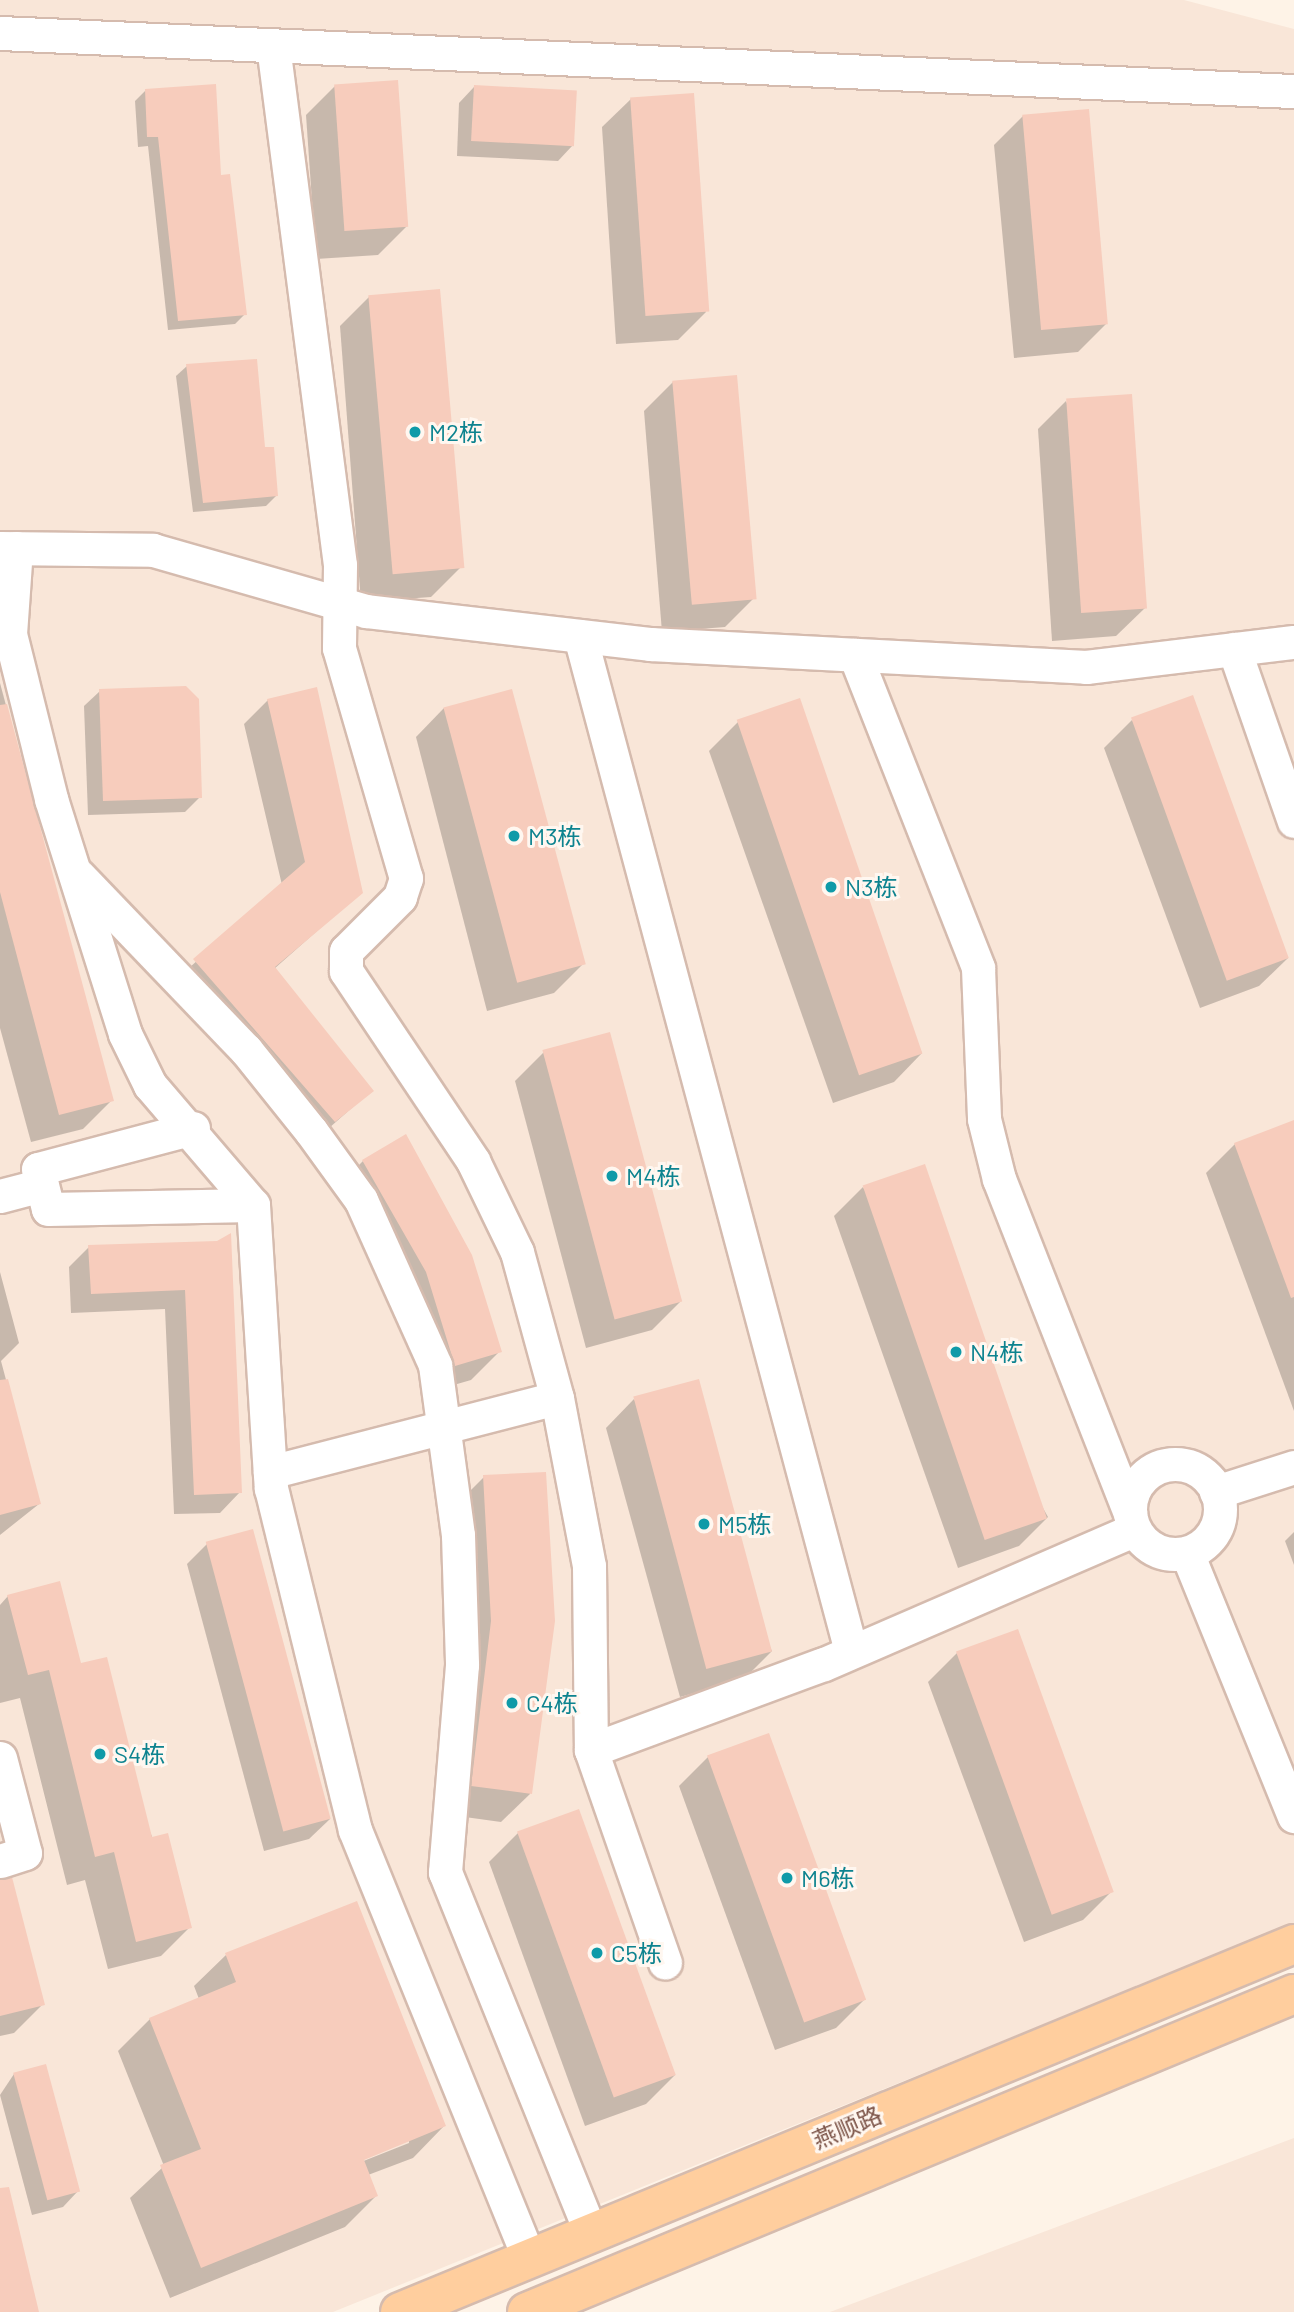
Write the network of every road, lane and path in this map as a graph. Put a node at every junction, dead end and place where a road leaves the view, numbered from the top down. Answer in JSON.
{"nodes":[{"id":1,"x":0,"y":33,"type":"edge"},
{"id":2,"x":275,"y":61,"type":"dead end"},
{"id":3,"x":1294,"y":91,"type":"edge"},
{"id":4,"x":8,"y":548,"type":"edge"},
{"id":5,"x":338,"y":604,"type":"junction"},
{"id":6,"x":580,"y":636,"type":"junction"},
{"id":7,"x":1294,"y":642,"type":"edge"},
{"id":8,"x":1234,"y":649,"type":"junction"},
{"id":9,"x":855,"y":655,"type":"junction"},
{"id":10,"x":1294,"y":821,"type":"edge"},
{"id":11,"x":73,"y":870,"type":"junction"},
{"id":12,"x":193,"y":1128,"type":"junction"},
{"id":13,"x":42,"y":1185,"type":"junction"},
{"id":14,"x":0,"y":1196,"type":"edge"},
{"id":15,"x":253,"y":1205,"type":"junction"},
{"id":16,"x":557,"y":1398,"type":"junction"},
{"id":17,"x":448,"y":1426,"type":"junction"},
{"id":18,"x":1294,"y":1466,"type":"edge"},
{"id":19,"x":270,"y":1472,"type":"junction"},
{"id":20,"x":1216,"y":1492,"type":"junction"},
{"id":21,"x":1132,"y":1522,"type":"junction"},
{"id":22,"x":1195,"y":1549,"type":"junction"},
{"id":23,"x":851,"y":1651,"type":"junction"},
{"id":24,"x":591,"y":1750,"type":"junction"},
{"id":25,"x":0,"y":1758,"type":"edge"},
{"id":26,"x":1294,"y":1769,"type":"edge"},
{"id":27,"x":1294,"y":1816,"type":"edge"},
{"id":28,"x":0,"y":1861,"type":"edge"},
{"id":29,"x":1294,"y":1944,"type":"edge"},
{"id":30,"x":665,"y":1962,"type":"dead end"},
{"id":31,"x":1294,"y":1994,"type":"edge"},
{"id":32,"x":591,"y":2233,"type":"junction"},
{"id":33,"x":529,"y":2259,"type":"junction"},
{"id":34,"x":400,"y":2312,"type":"edge"},
{"id":35,"x":527,"y":2312,"type":"edge"}],
"edges":[{"from":1,"to":3,"type":"lane"},
{"from":2,"to":5,"type":"lane"},
{"from":4,"to":5,"type":"lane"},
{"from":4,"to":11,"type":"lane"},
{"from":5,"to":6,"type":"lane"},
{"from":5,"to":16,"type":"lane"},
{"from":6,"to":9,"type":"lane"},
{"from":6,"to":23,"type":"lane"},
{"from":7,"to":8,"type":"lane"},
{"from":8,"to":9,"type":"lane"},
{"from":8,"to":10,"type":"lane"},
{"from":9,"to":21,"type":"lane"},
{"from":11,"to":12,"type":"lane"},
{"from":11,"to":17,"type":"lane"},
{"from":12,"to":13,"type":"lane"},
{"from":12,"to":15,"type":"lane"},
{"from":13,"to":14,"type":"lane"},
{"from":13,"to":15,"type":"lane"},
{"from":15,"to":19,"type":"lane"},
{"from":16,"to":17,"type":"lane"},
{"from":16,"to":24,"type":"lane"},
{"from":17,"to":19,"type":"lane"},
{"from":17,"to":32,"type":"lane"},
{"from":18,"to":20,"type":"lane"},
{"from":19,"to":33,"type":"lane"},
{"from":20,"to":21,"type":"lane"},
{"from":20,"to":22,"type":"lane"},
{"from":21,"to":22,"type":"lane"},
{"from":21,"to":23,"type":"lane"},
{"from":22,"to":26,"type":"lane"},
{"from":22,"to":27,"type":"lane"},
{"from":23,"to":24,"type":"lane"},
{"from":24,"to":30,"type":"lane"},
{"from":25,"to":28,"type":"lane"},
{"from":29,"to":32,"type":"main road","name":"燕顺路"},
{"from":31,"to":35,"type":"main road","name":"燕顺路"},
{"from":32,"to":33,"type":"main road","name":"燕顺路"},
{"from":33,"to":34,"type":"main road","name":"燕顺路"}]}
